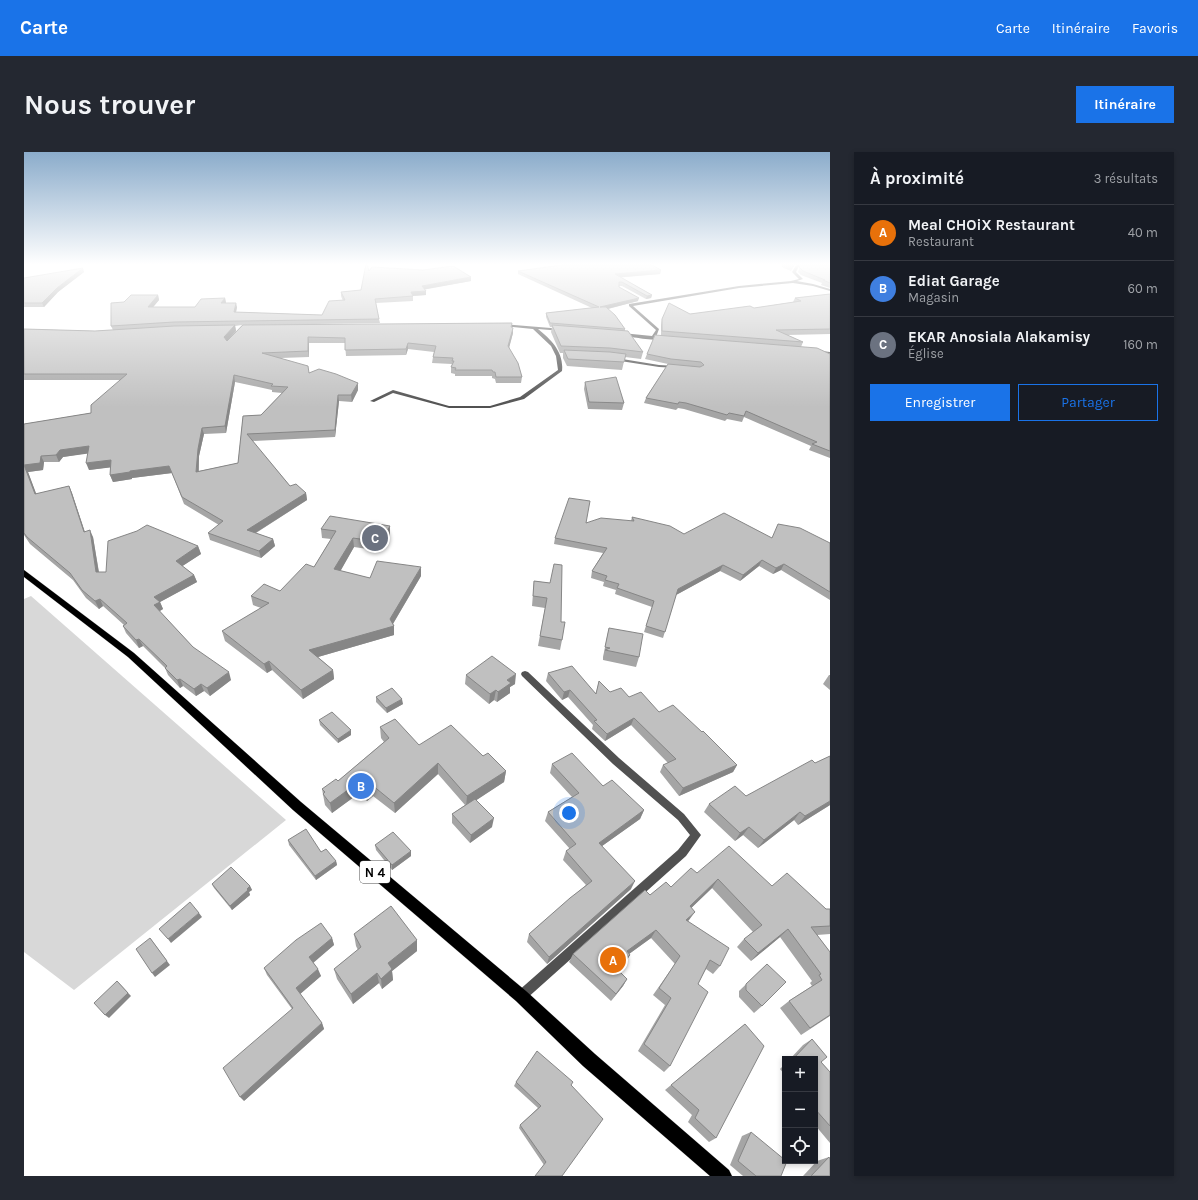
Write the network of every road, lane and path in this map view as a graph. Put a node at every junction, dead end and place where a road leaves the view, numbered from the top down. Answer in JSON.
{"nodes":[{"id":1,"x":638,"y":312,"type":"edge"},
{"id":2,"x":498,"y":324,"type":"edge"},
{"id":3,"x":533,"y":327,"type":"junction"},
{"id":4,"x":569,"y":331,"type":"edge"},
{"id":5,"x":618,"y":334,"type":"edge"},
{"id":6,"x":653,"y":338,"type":"junction"},
{"id":7,"x":669,"y":339,"type":"edge"},
{"id":8,"x":809,"y":350,"type":"edge"},
{"id":9,"x":830,"y":353,"type":"edge"},
{"id":10,"x":559,"y":355,"type":"junction"},
{"id":11,"x":566,"y":355,"type":"edge"},
{"id":12,"x":609,"y":357,"type":"edge"},
{"id":13,"x":686,"y":368,"type":"edge"},
{"id":14,"x":372,"y":401,"type":"dead end"},
{"id":15,"x":24,"y":573,"type":"edge"},
{"id":16,"x":525,"y":674,"type":"dead end"},
{"id":17,"x":521,"y":996,"type":"junction"},
{"id":18,"x":723,"y":1176,"type":"edge"}],
"edges":[{"from":1,"to":6,"type":"street"},
{"from":2,"to":3,"type":"street"},
{"from":3,"to":4,"type":"street"},
{"from":3,"to":10,"type":"street"},
{"from":5,"to":6,"type":"street"},
{"from":6,"to":7,"type":"street"},
{"from":8,"to":9,"type":"street"},
{"from":10,"to":11,"type":"street"},
{"from":10,"to":14,"type":"street"},
{"from":12,"to":13,"type":"street"},
{"from":15,"to":17,"type":"main road","number":"N 4"},
{"from":16,"to":17,"type":"street"},
{"from":17,"to":18,"type":"main road","number":"N 4"}]}
